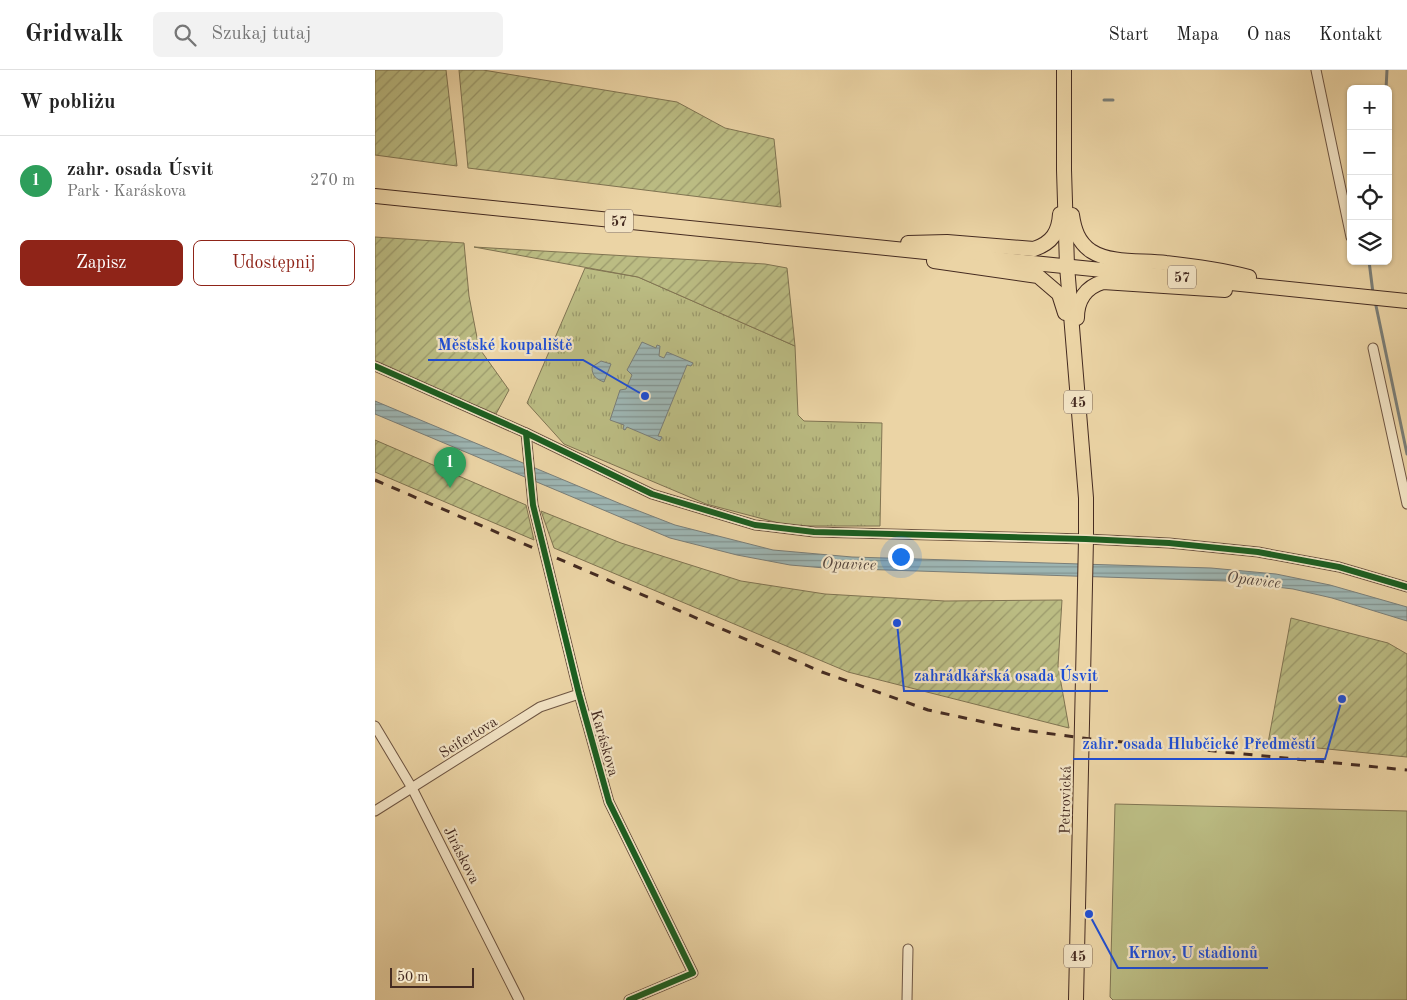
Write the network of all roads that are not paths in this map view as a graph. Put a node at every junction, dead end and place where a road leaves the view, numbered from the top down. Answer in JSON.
{"nodes":[{"id":1,"x":1064,"y":70,"type":"edge"},
{"id":2,"x":1316,"y":70,"type":"edge"},
{"id":3,"x":1064,"y":170,"type":"junction"},
{"id":4,"x":375,"y":196,"type":"edge"},
{"id":5,"x":1347,"y":220,"type":"edge"},
{"id":6,"x":863,"y":245,"type":"junction"},
{"id":7,"x":1067,"y":266,"type":"junction"},
{"id":8,"x":1297,"y":289,"type":"junction"},
{"id":9,"x":1407,"y":301,"type":"edge"},
{"id":10,"x":1373,"y":348,"type":"dead end"},
{"id":11,"x":1075,"y":362,"type":"junction"},
{"id":12,"x":375,"y":366,"type":"edge"},
{"id":13,"x":526,"y":433,"type":"junction"},
{"id":14,"x":1407,"y":504,"type":"edge"},
{"id":15,"x":1086,"y":542,"type":"junction"},
{"id":16,"x":1407,"y":587,"type":"edge"},
{"id":17,"x":579,"y":694,"type":"junction"},
{"id":18,"x":375,"y":726,"type":"edge"},
{"id":19,"x":412,"y":788,"type":"junction"},
{"id":20,"x":375,"y":810,"type":"edge"},
{"id":21,"x":907,"y":949,"type":"dead end"},
{"id":22,"x":519,"y":1000,"type":"edge"},
{"id":23,"x":629,"y":1000,"type":"edge"},
{"id":24,"x":907,"y":1000,"type":"edge"},
{"id":25,"x":1076,"y":1000,"type":"edge"}],
"edges":[{"from":1,"to":3,"type":"main road","number":"45"},
{"from":2,"to":5,"type":"street"},
{"from":3,"to":6,"type":"main road"},
{"from":3,"to":7,"type":"main road","number":"45"},
{"from":3,"to":8,"type":"main road"},
{"from":4,"to":6,"type":"main road","number":"57"},
{"from":6,"to":7,"type":"main road","number":"57"},
{"from":6,"to":11,"type":"main road"},
{"from":7,"to":8,"type":"main road","number":"57"},
{"from":7,"to":11,"type":"main road","number":"45"},
{"from":8,"to":9,"type":"main road","number":"57"},
{"from":8,"to":11,"type":"main road"},
{"from":10,"to":14,"type":"street"},
{"from":11,"to":15,"type":"main road","number":"45"},
{"from":12,"to":13,"type":"street"},
{"from":13,"to":15,"type":"street"},
{"from":13,"to":17,"type":"street","name":"Karáskova"},
{"from":15,"to":16,"type":"street"},
{"from":15,"to":25,"type":"main road","name":"Petrovická","number":"45"},
{"from":17,"to":19,"type":"street","name":"Seifertova"},
{"from":17,"to":23,"type":"street","name":"Karáskova"},
{"from":18,"to":19,"type":"street","name":"Jiráskova"},
{"from":19,"to":20,"type":"street","name":"Seifertova"},
{"from":19,"to":22,"type":"street","name":"Jiráskova"},
{"from":21,"to":24,"type":"street"}]}
